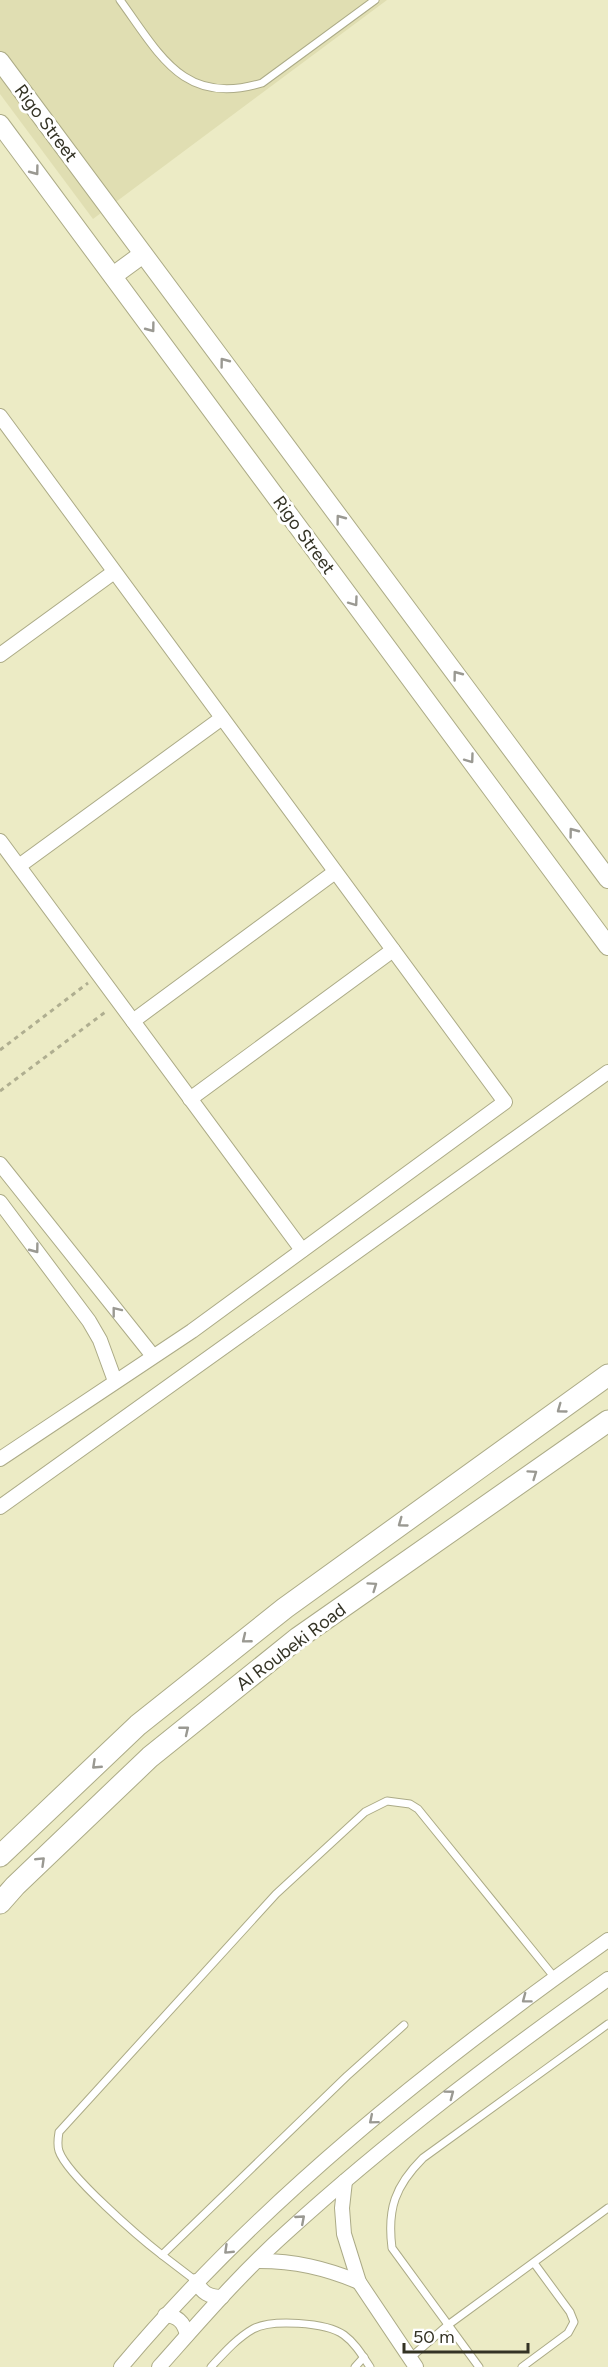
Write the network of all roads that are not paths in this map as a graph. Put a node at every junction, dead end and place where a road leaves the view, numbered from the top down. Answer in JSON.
{"nodes":[{"id":1,"x":120,"y":0,"type":"edge"},
{"id":2,"x":375,"y":0,"type":"edge"},
{"id":3,"x":0,"y":61,"type":"edge"},
{"id":4,"x":0,"y":124,"type":"edge"},
{"id":5,"x":143,"y":254,"type":"junction"},
{"id":6,"x":113,"y":276,"type":"junction"},
{"id":7,"x":0,"y":416,"type":"edge"},
{"id":8,"x":5,"y":433,"type":"edge"},
{"id":9,"x":114,"y":572,"type":"junction"},
{"id":10,"x":0,"y":656,"type":"edge"},
{"id":11,"x":222,"y":717,"type":"junction"},
{"id":12,"x":0,"y":840,"type":"edge"},
{"id":13,"x":19,"y":866,"type":"junction"},
{"id":14,"x":335,"y":872,"type":"junction"},
{"id":15,"x":608,"y":879,"type":"edge"},
{"id":16,"x":608,"y":946,"type":"edge"},
{"id":17,"x":393,"y":950,"type":"junction"},
{"id":18,"x":133,"y":1021,"type":"junction"},
{"id":19,"x":608,"y":1072,"type":"edge"},
{"id":20,"x":190,"y":1099,"type":"junction"},
{"id":21,"x":0,"y":1164,"type":"edge"},
{"id":22,"x":0,"y":1202,"type":"edge"},
{"id":23,"x":302,"y":1250,"type":"junction"},
{"id":24,"x":153,"y":1356,"type":"junction"},
{"id":25,"x":608,"y":1375,"type":"edge"},
{"id":26,"x":115,"y":1381,"type":"junction"},
{"id":27,"x":608,"y":1421,"type":"edge"},
{"id":28,"x":0,"y":1459,"type":"edge"},
{"id":29,"x":0,"y":1507,"type":"edge"},
{"id":30,"x":0,"y":1856,"type":"edge"},
{"id":31,"x":0,"y":1903,"type":"edge"},
{"id":32,"x":608,"y":1940,"type":"edge"},
{"id":33,"x":555,"y":1978,"type":"junction"},
{"id":34,"x":608,"y":1979,"type":"edge"},
{"id":35,"x":608,"y":2024,"type":"edge"},
{"id":36,"x":404,"y":2025,"type":"dead end"},
{"id":37,"x":345,"y":2181,"type":"junction"},
{"id":38,"x":608,"y":2208,"type":"edge"},
{"id":39,"x":162,"y":2255,"type":"junction"},
{"id":40,"x":259,"y":2261,"type":"junction"},
{"id":41,"x":534,"y":2263,"type":"junction"},
{"id":42,"x":196,"y":2281,"type":"junction"},
{"id":43,"x":359,"y":2282,"type":"junction"},
{"id":44,"x":222,"y":2297,"type":"junction"},
{"id":45,"x":165,"y":2314,"type":"junction"},
{"id":46,"x":448,"y":2325,"type":"junction"},
{"id":47,"x":187,"y":2335,"type":"junction"},
{"id":48,"x":364,"y":2357,"type":"junction"},
{"id":49,"x":413,"y":2362,"type":"edge"},
{"id":50,"x":121,"y":2367,"type":"edge"},
{"id":51,"x":159,"y":2367,"type":"edge"},
{"id":52,"x":212,"y":2367,"type":"edge"},
{"id":53,"x":355,"y":2367,"type":"edge"},
{"id":54,"x":370,"y":2367,"type":"edge"},
{"id":55,"x":479,"y":2367,"type":"edge"},
{"id":56,"x":522,"y":2367,"type":"edge"}],
"edges":[{"from":1,"to":2,"type":"lane"},
{"from":3,"to":5,"type":"main road","name":"Rigo Street"},
{"from":4,"to":6,"type":"main road","name":"Rigo Street","one_way":true},
{"from":5,"to":6,"type":"main road"},
{"from":15,"to":5,"type":"main road","name":"Rigo Street","one_way":true},
{"from":6,"to":16,"type":"main road","name":"Rigo Street","one_way":true},
{"from":7,"to":8,"type":"street"},
{"from":8,"to":9,"type":"street"},
{"from":9,"to":10,"type":"street"},
{"from":9,"to":11,"type":"street"},
{"from":11,"to":13,"type":"street"},
{"from":11,"to":14,"type":"street"},
{"from":12,"to":13,"type":"street"},
{"from":13,"to":18,"type":"street"},
{"from":14,"to":17,"type":"street"},
{"from":14,"to":18,"type":"street"},
{"from":17,"to":20,"type":"street"},
{"from":17,"to":23,"type":"street"},
{"from":18,"to":20,"type":"street"},
{"from":19,"to":29,"type":"street"},
{"from":20,"to":23,"type":"street"},
{"from":24,"to":21,"type":"street","one_way":true},
{"from":22,"to":26,"type":"street","one_way":true},
{"from":23,"to":24,"type":"street"},
{"from":24,"to":26,"type":"street"},
{"from":25,"to":30,"type":"main road","name":"Al Roubeki Road","one_way":true},
{"from":26,"to":28,"type":"street"},
{"from":31,"to":27,"type":"main road","name":"Al Roubeki Road","one_way":true},
{"from":32,"to":33,"type":"street"},
{"from":33,"to":39,"type":"lane"},
{"from":33,"to":42,"type":"street","one_way":true},
{"from":37,"to":34,"type":"street","one_way":true},
{"from":35,"to":46,"type":"lane"},
{"from":36,"to":39,"type":"lane"},
{"from":40,"to":37,"type":"street","one_way":true},
{"from":37,"to":43,"type":"street"},
{"from":38,"to":41,"type":"lane"},
{"from":39,"to":42,"type":"lane"},
{"from":40,"to":43,"type":"street"},
{"from":40,"to":44,"type":"street"},
{"from":41,"to":46,"type":"lane"},
{"from":41,"to":56,"type":"lane"},
{"from":42,"to":44,"type":"street"},
{"from":42,"to":45,"type":"street"},
{"from":43,"to":49,"type":"street"},
{"from":44,"to":47,"type":"street"},
{"from":45,"to":47,"type":"street"},
{"from":45,"to":50,"type":"street"},
{"from":46,"to":49,"type":"lane"},
{"from":46,"to":55,"type":"lane"},
{"from":47,"to":51,"type":"street"},
{"from":48,"to":52,"type":"lane"},
{"from":48,"to":53,"type":"lane"},
{"from":48,"to":54,"type":"lane"}]}
